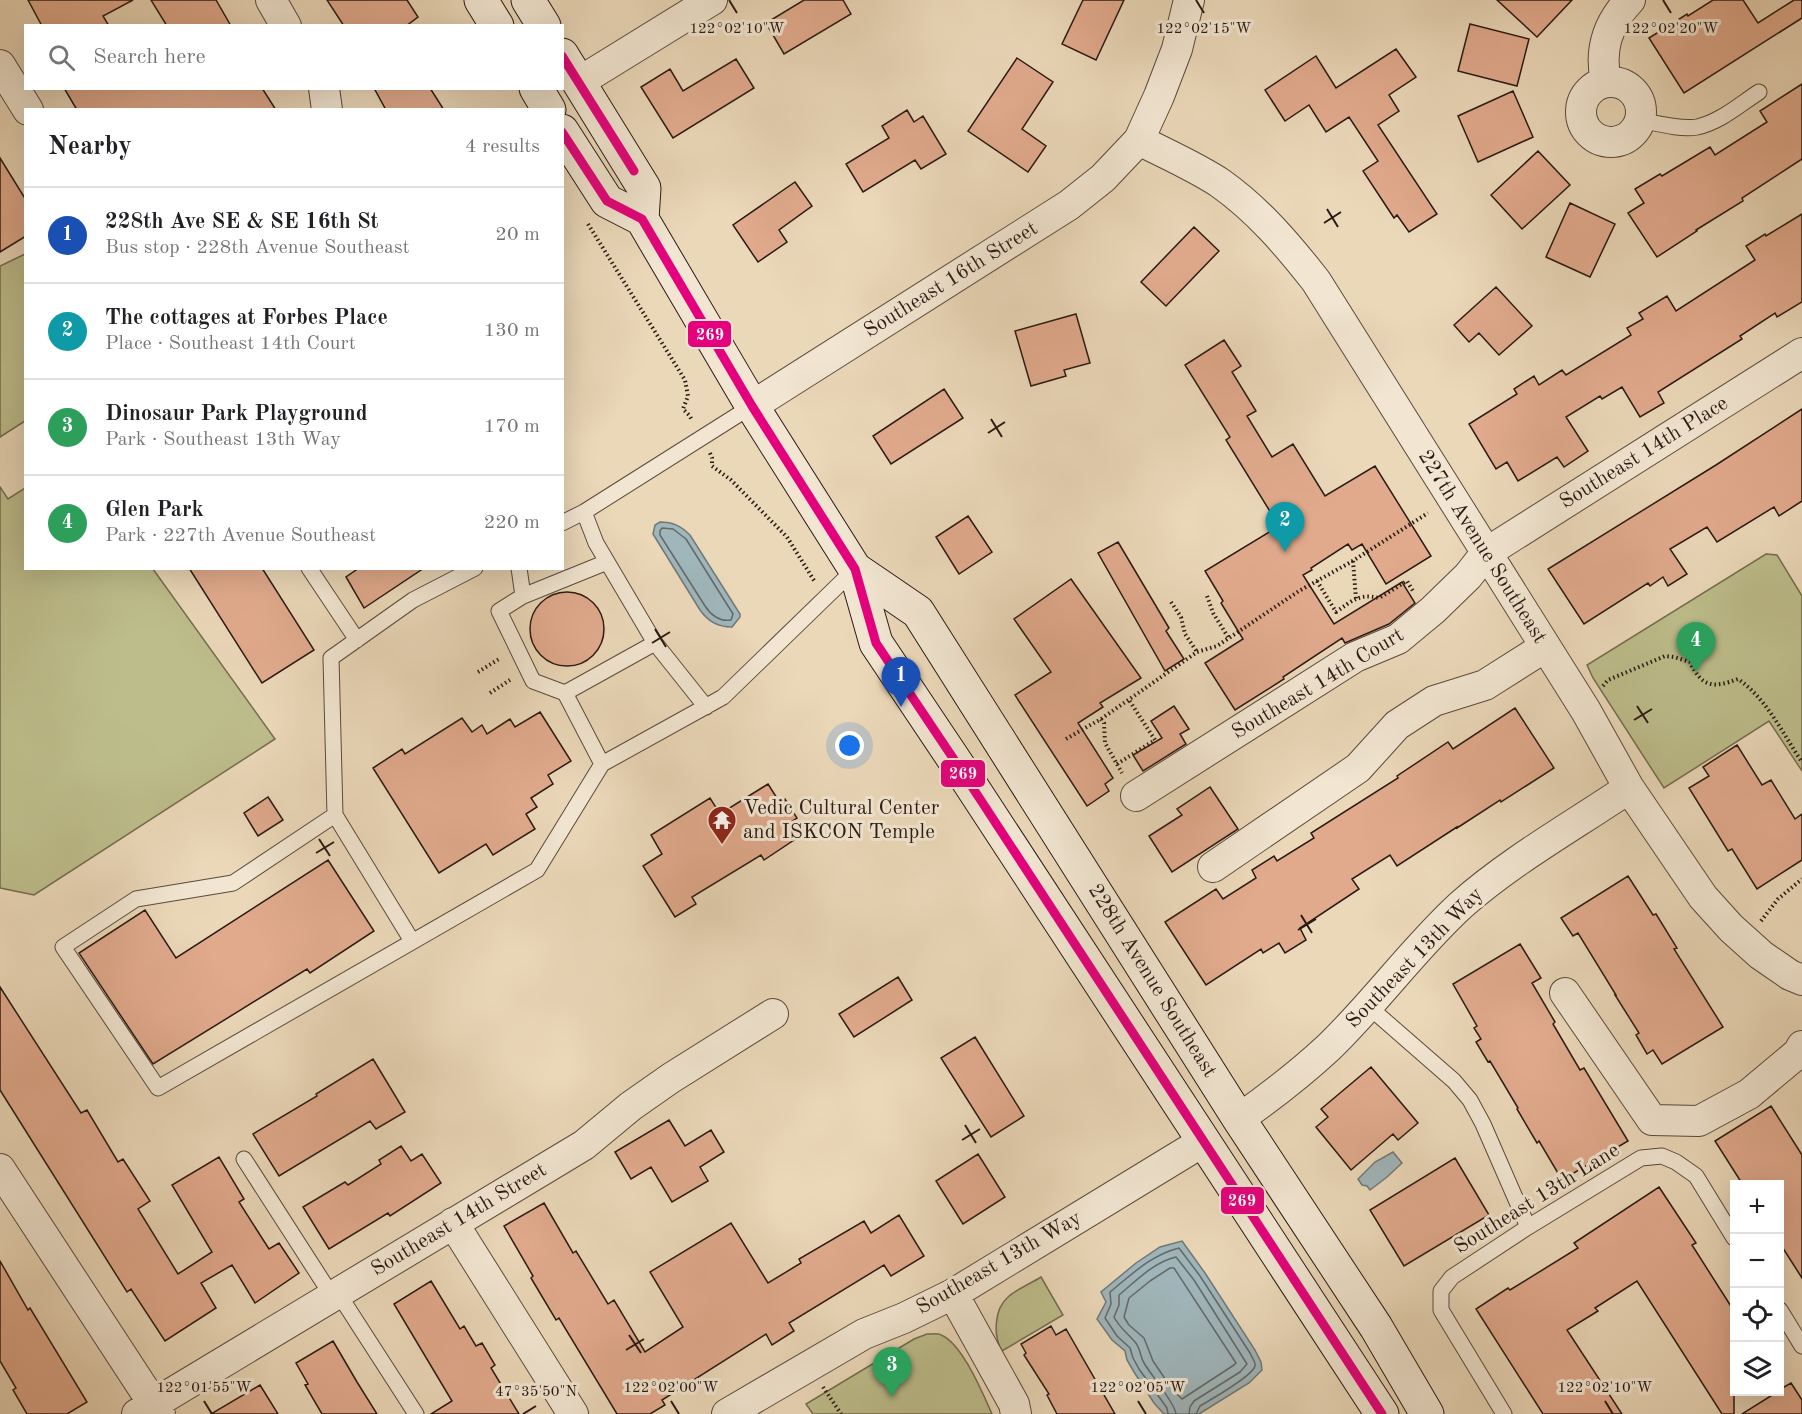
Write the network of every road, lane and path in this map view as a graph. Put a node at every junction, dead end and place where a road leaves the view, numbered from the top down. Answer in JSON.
{"nodes":[{"id":1,"x":271,"y":0,"type":"edge"},
{"id":2,"x":481,"y":0,"type":"edge"},
{"id":3,"x":528,"y":0,"type":"edge"},
{"id":4,"x":712,"y":0,"type":"edge"},
{"id":5,"x":1189,"y":0,"type":"edge"},
{"id":6,"x":1630,"y":0,"type":"edge"},
{"id":7,"x":285,"y":24,"type":"edge"},
{"id":8,"x":496,"y":24,"type":"edge"},
{"id":9,"x":543,"y":24,"type":"edge"},
{"id":10,"x":0,"y":66,"type":"edge"},
{"id":11,"x":571,"y":68,"type":"edge"},
{"id":12,"x":1606,"y":82,"type":"junction"},
{"id":13,"x":324,"y":90,"type":"edge"},
{"id":14,"x":537,"y":90,"type":"edge"},
{"id":15,"x":1759,"y":92,"type":"dead end"},
{"id":16,"x":27,"y":108,"type":"edge"},
{"id":17,"x":327,"y":108,"type":"edge"},
{"id":18,"x":548,"y":108,"type":"edge"},
{"id":19,"x":1640,"y":120,"type":"junction"},
{"id":20,"x":564,"y":134,"type":"edge"},
{"id":21,"x":1138,"y":140,"type":"junction"},
{"id":22,"x":642,"y":219,"type":"junction"},
{"id":23,"x":587,"y":222,"type":"dead end"},
{"id":24,"x":1802,"y":353,"type":"edge"},
{"id":25,"x":752,"y":406,"type":"junction"},
{"id":26,"x":689,"y":415,"type":"dead end"},
{"id":27,"x":584,"y":512,"type":"junction"},
{"id":28,"x":1428,"y":513,"type":"dead end"},
{"id":29,"x":564,"y":522,"type":"edge"},
{"id":30,"x":1486,"y":554,"type":"junction"},
{"id":31,"x":1353,"y":561,"type":"junction"},
{"id":32,"x":607,"y":562,"type":"junction"},
{"id":33,"x":855,"y":569,"type":"junction"},
{"id":34,"x":310,"y":570,"type":"edge"},
{"id":35,"x":471,"y":570,"type":"edge"},
{"id":36,"x":519,"y":570,"type":"edge"},
{"id":37,"x":1317,"y":581,"type":"junction"},
{"id":38,"x":523,"y":596,"type":"junction"},
{"id":39,"x":1207,"y":596,"type":"dead end"},
{"id":40,"x":1356,"y":599,"type":"junction"},
{"id":41,"x":1171,"y":602,"type":"dead end"},
{"id":42,"x":1433,"y":610,"type":"junction"},
{"id":43,"x":1228,"y":637,"type":"junction"},
{"id":44,"x":357,"y":640,"type":"junction"},
{"id":45,"x":655,"y":643,"type":"junction"},
{"id":46,"x":1545,"y":647,"type":"junction"},
{"id":47,"x":1197,"y":652,"type":"junction"},
{"id":48,"x":499,"y":659,"type":"dead end"},
{"id":49,"x":477,"y":672,"type":"dead end"},
{"id":50,"x":511,"y":680,"type":"dead end"},
{"id":51,"x":490,"y":693,"type":"dead end"},
{"id":52,"x":565,"y":693,"type":"junction"},
{"id":53,"x":1129,"y":700,"type":"junction"},
{"id":54,"x":706,"y":707,"type":"junction"},
{"id":55,"x":1586,"y":711,"type":"junction"},
{"id":56,"x":1101,"y":719,"type":"junction"},
{"id":57,"x":1066,"y":739,"type":"dead end"},
{"id":58,"x":1802,"y":762,"type":"edge"},
{"id":59,"x":602,"y":764,"type":"junction"},
{"id":60,"x":1117,"y":764,"type":"junction"},
{"id":61,"x":1629,"y":788,"type":"junction"},
{"id":62,"x":1136,"y":796,"type":"joint"},
{"id":63,"x":335,"y":816,"type":"junction"},
{"id":64,"x":1213,"y":867,"type":"dead end"},
{"id":65,"x":1802,"y":879,"type":"edge"},
{"id":66,"x":412,"y":941,"type":"junction"},
{"id":67,"x":1746,"y":941,"type":"junction"},
{"id":68,"x":1802,"y":980,"type":"edge"},
{"id":69,"x":1565,"y":993,"type":"dead end"},
{"id":70,"x":1368,"y":1006,"type":"junction"},
{"id":71,"x":773,"y":1014,"type":"dead end"},
{"id":72,"x":1135,"y":1035,"type":"junction"},
{"id":73,"x":1802,"y":1046,"type":"edge"},
{"id":74,"x":1239,"y":1119,"type":"junction"},
{"id":75,"x":1204,"y":1141,"type":"junction"},
{"id":76,"x":244,"y":1159,"type":"dead end"},
{"id":77,"x":0,"y":1169,"type":"edge"},
{"id":78,"x":453,"y":1223,"type":"junction"},
{"id":79,"x":1528,"y":1227,"type":"junction"},
{"id":80,"x":1732,"y":1234,"type":"edge"},
{"id":81,"x":335,"y":1294,"type":"junction"},
{"id":82,"x":952,"y":1294,"type":"junction"},
{"id":83,"x":1304,"y":1294,"type":"junction"},
{"id":84,"x":1784,"y":1318,"type":"edge"},
{"id":85,"x":1802,"y":1346,"type":"edge"},
{"id":86,"x":832,"y":1383,"type":"dead end"},
{"id":87,"x":814,"y":1393,"type":"dead end"},
{"id":88,"x":150,"y":1411,"type":"edge"},
{"id":89,"x":416,"y":1414,"type":"edge"},
{"id":90,"x":573,"y":1414,"type":"edge"},
{"id":91,"x":727,"y":1414,"type":"edge"},
{"id":92,"x":1016,"y":1414,"type":"edge"},
{"id":93,"x":1382,"y":1414,"type":"edge"},
{"id":94,"x":1427,"y":1414,"type":"edge"},
{"id":95,"x":1504,"y":1414,"type":"edge"}],
"edges":[{"from":1,"to":7,"type":"street"},
{"from":2,"to":8,"type":"main road"},
{"from":3,"to":9,"type":"main road"},
{"from":4,"to":11,"type":"street"},
{"from":5,"to":21,"type":"street","name":"Southeast 16th Street"},
{"from":6,"to":12,"type":"street"},
{"from":10,"to":16,"type":"street"},
{"from":11,"to":22,"type":"main road"},
{"from":12,"to":19,"type":"street"},
{"from":12,"to":19,"type":"street"},
{"from":13,"to":17,"type":"street"},
{"from":14,"to":18,"type":"main road"},
{"from":15,"to":19,"type":"lane"},
{"from":20,"to":22,"type":"main road"},
{"from":21,"to":25,"type":"street","name":"Southeast 16th Street"},
{"from":21,"to":30,"type":"street","name":"227th Avenue Southeast"},
{"from":22,"to":25,"type":"main road","name":"228th Avenue Southeast"},
{"from":23,"to":26,"type":"path"},
{"from":24,"to":30,"type":"street","name":"Southeast 14th Place"},
{"from":25,"to":27,"type":"lane"},
{"from":25,"to":33,"type":"main road","name":"228th Avenue Southeast"},
{"from":27,"to":29,"type":"lane"},
{"from":27,"to":32,"type":"lane"},
{"from":28,"to":31,"type":"path"},
{"from":30,"to":42,"type":"street","name":"Southeast 14th Court"},
{"from":30,"to":46,"type":"street","name":"227th Avenue Southeast"},
{"from":31,"to":37,"type":"path"},
{"from":31,"to":40,"type":"path"},
{"from":32,"to":38,"type":"lane"},
{"from":32,"to":45,"type":"lane"},
{"from":33,"to":54,"type":"lane"},
{"from":33,"to":72,"type":"main road","name":"228th Avenue Southeast"},
{"from":33,"to":74,"type":"main road","name":"228th Avenue Southeast"},
{"from":34,"to":44,"type":"lane"},
{"from":35,"to":44,"type":"lane"},
{"from":36,"to":38,"type":"lane"},
{"from":37,"to":40,"type":"path"},
{"from":37,"to":43,"type":"path"},
{"from":38,"to":52,"type":"lane"},
{"from":39,"to":43,"type":"path"},
{"from":40,"to":42,"type":"path"},
{"from":41,"to":47,"type":"path"},
{"from":42,"to":62,"type":"street","name":"Southeast 14th Court"},
{"from":43,"to":47,"type":"path"},
{"from":44,"to":63,"type":"lane"},
{"from":45,"to":52,"type":"lane"},
{"from":45,"to":54,"type":"lane"},
{"from":46,"to":55,"type":"street","name":"227th Avenue Southeast"},
{"from":46,"to":64,"type":"street"},
{"from":47,"to":53,"type":"path"},
{"from":48,"to":49,"type":"path"},
{"from":50,"to":51,"type":"path"},
{"from":52,"to":59,"type":"lane"},
{"from":53,"to":56,"type":"path"},
{"from":53,"to":60,"type":"path"},
{"from":54,"to":59,"type":"lane"},
{"from":55,"to":58,"type":"path"},
{"from":55,"to":61,"type":"street","name":"227th Avenue Southeast"},
{"from":56,"to":57,"type":"path"},
{"from":56,"to":60,"type":"path"},
{"from":59,"to":66,"type":"lane"},
{"from":60,"to":62,"type":"path"},
{"from":61,"to":67,"type":"street","name":"227th Avenue Southeast"},
{"from":61,"to":70,"type":"street","name":"Southeast 13th Way"},
{"from":63,"to":66,"type":"lane"},
{"from":63,"to":66,"type":"lane"},
{"from":65,"to":67,"type":"path"},
{"from":67,"to":68,"type":"street","name":"227th Avenue Southeast"},
{"from":69,"to":73,"type":"street"},
{"from":70,"to":74,"type":"street","name":"Southeast 13th Way"},
{"from":70,"to":79,"type":"lane"},
{"from":71,"to":78,"type":"street","name":"Southeast 14th Street"},
{"from":72,"to":74,"type":"main road"},
{"from":72,"to":75,"type":"main road","name":"228th Avenue Southeast"},
{"from":74,"to":83,"type":"main road"},
{"from":74,"to":94,"type":"main road","name":"228th Avenue Southeast"},
{"from":75,"to":82,"type":"street","name":"Southeast 13th Way"},
{"from":75,"to":83,"type":"main road","name":"228th Avenue Southeast"},
{"from":76,"to":81,"type":"lane"},
{"from":77,"to":88,"type":"street"},
{"from":78,"to":81,"type":"street","name":"Southeast 14th Street"},
{"from":78,"to":90,"type":"street"},
{"from":79,"to":80,"type":"lane","name":"Southeast 13th Lane"},
{"from":79,"to":95,"type":"lane","name":"Southeast 13th Lane"},
{"from":81,"to":88,"type":"street","name":"Southeast 14th Street"},
{"from":81,"to":89,"type":"lane"},
{"from":82,"to":91,"type":"street","name":"Southeast 13th Way"},
{"from":82,"to":92,"type":"street"},
{"from":83,"to":93,"type":"main road","name":"228th Avenue Southeast"},
{"from":84,"to":85,"type":"lane"},
{"from":86,"to":87,"type":"path"}]}
